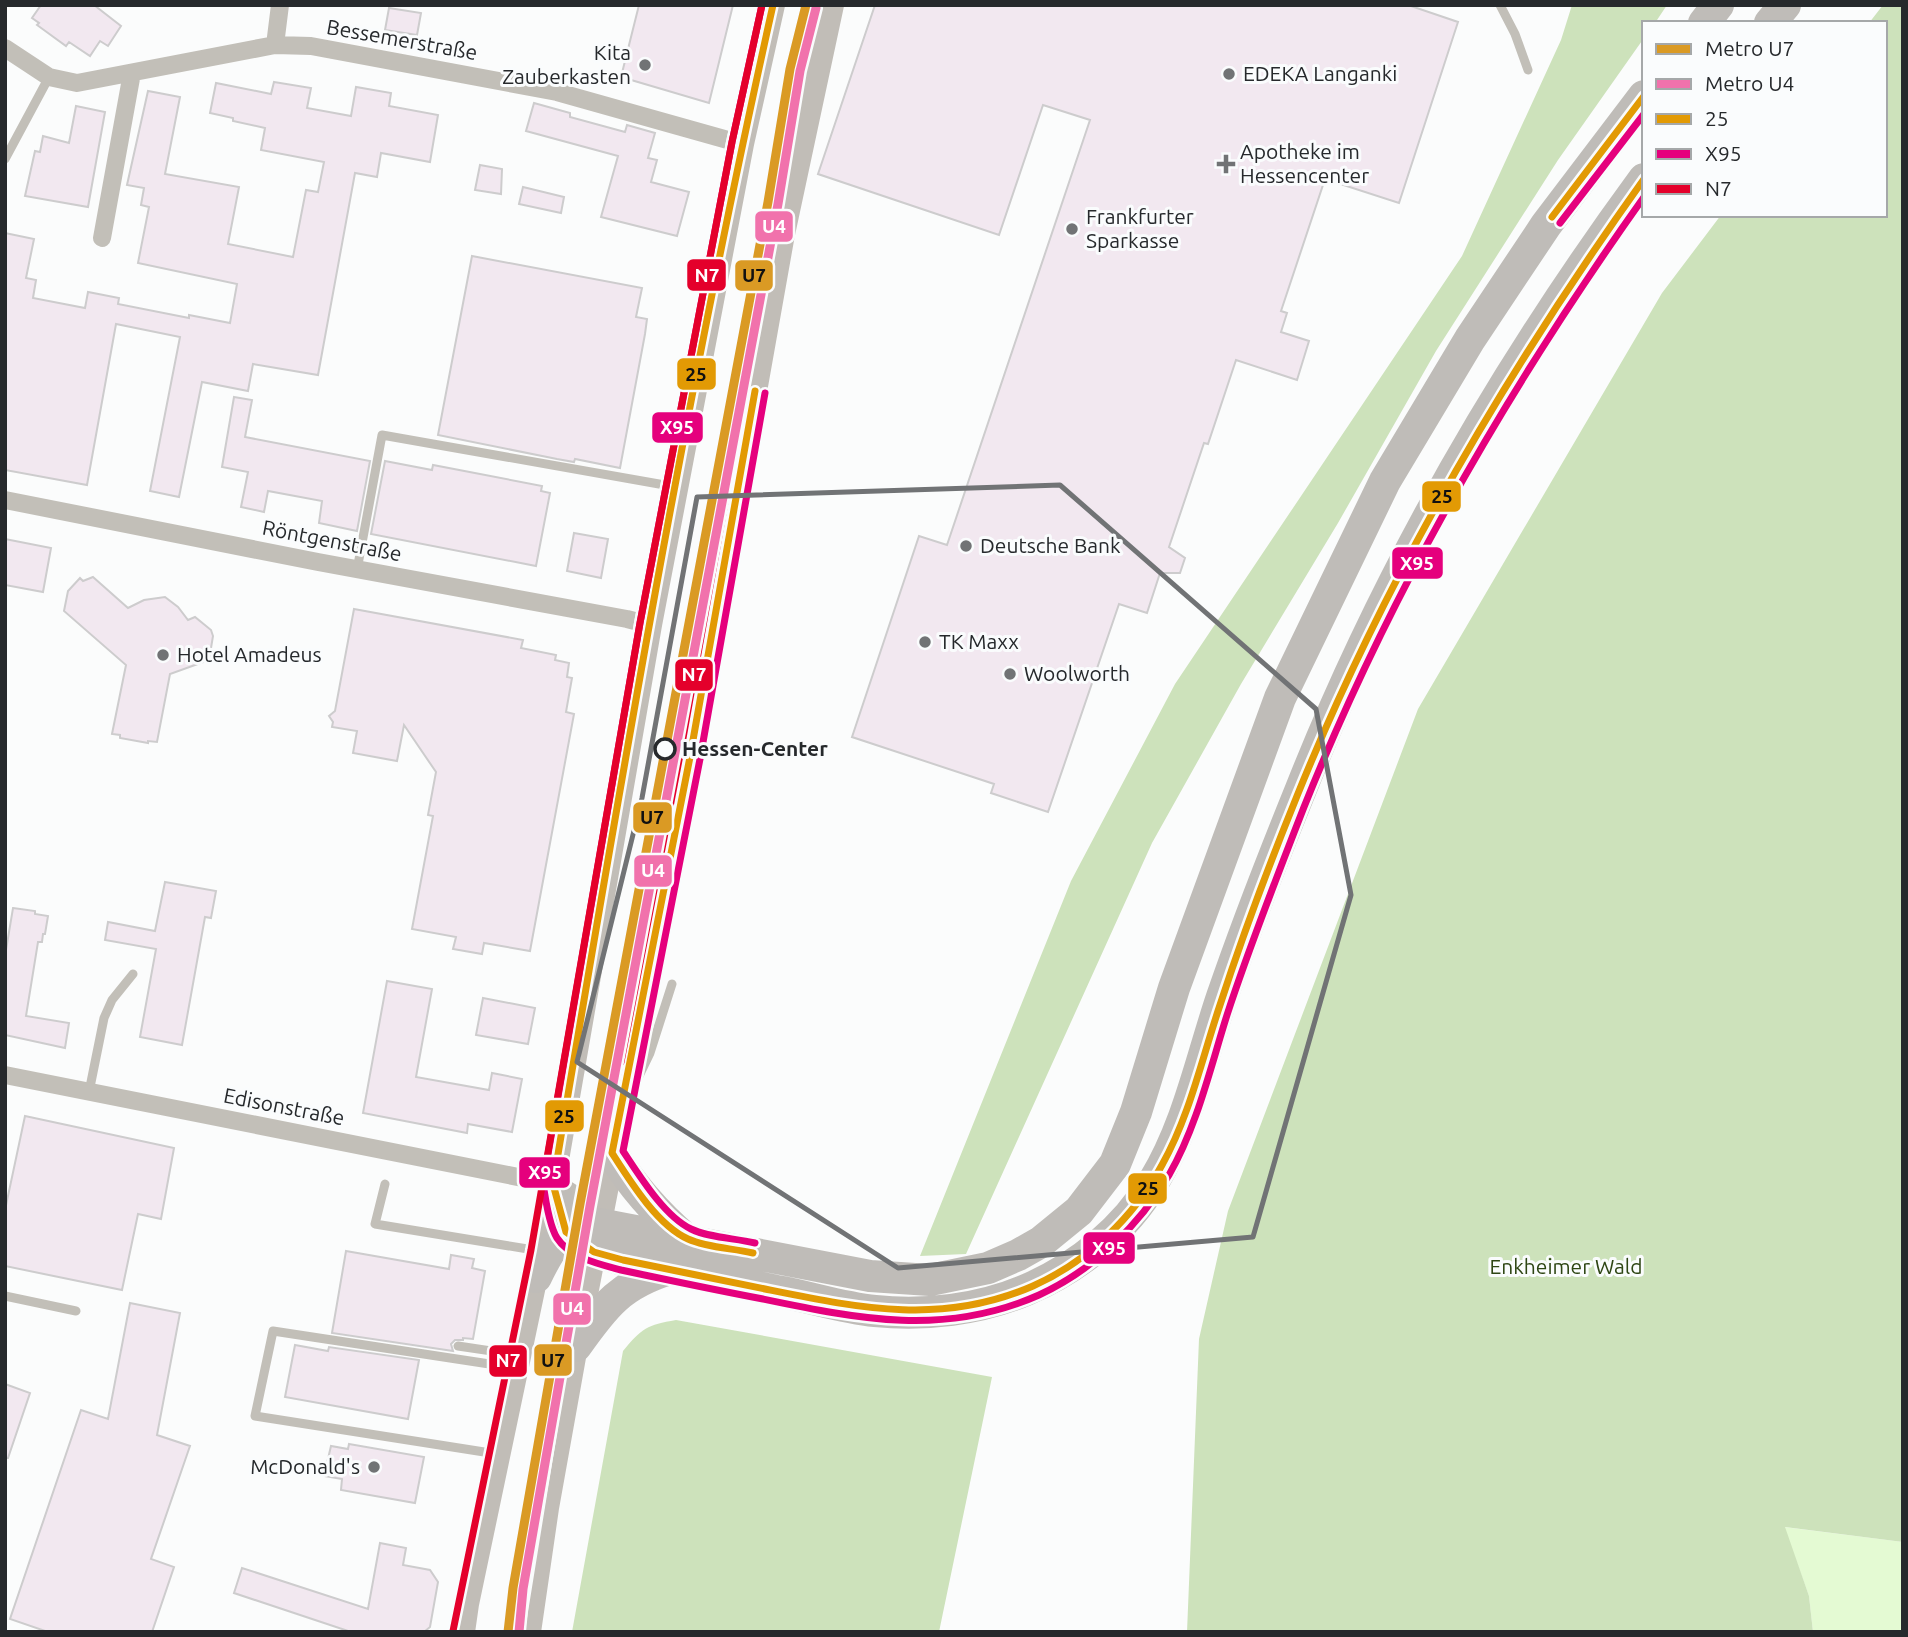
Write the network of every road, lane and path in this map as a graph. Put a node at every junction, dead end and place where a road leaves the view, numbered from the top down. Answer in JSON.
{"nodes":[{"id":1,"x":280,"y":5,"type":"edge"},
{"id":2,"x":773,"y":5,"type":"edge"},
{"id":3,"x":832,"y":5,"type":"edge"},
{"id":4,"x":1500,"y":5,"type":"edge"},
{"id":5,"x":1718,"y":5,"type":"edge"},
{"id":6,"x":1785,"y":5,"type":"edge"},
{"id":7,"x":1705,"y":21,"type":"edge"},
{"id":8,"x":1772,"y":21,"type":"edge"},
{"id":9,"x":275,"y":46,"type":"junction"},
{"id":10,"x":5,"y":48,"type":"edge"},
{"id":11,"x":1528,"y":70,"type":"dead end"},
{"id":12,"x":132,"y":73,"type":"junction"},
{"id":13,"x":49,"y":77,"type":"junction"},
{"id":14,"x":1642,"y":99,"type":"edge"},
{"id":15,"x":742,"y":144,"type":"junction"},
{"id":16,"x":5,"y":159,"type":"edge"},
{"id":17,"x":1642,"y":182,"type":"edge"},
{"id":18,"x":102,"y":238,"type":"dead end"},
{"id":19,"x":677,"y":487,"type":"junction"},
{"id":20,"x":5,"y":500,"type":"edge"},
{"id":21,"x":357,"y":570,"type":"junction"},
{"id":22,"x":650,"y":625,"type":"junction"},
{"id":23,"x":133,"y":974,"type":"dead end"},
{"id":24,"x":672,"y":984,"type":"dead end"},
{"id":25,"x":5,"y":1076,"type":"edge"},
{"id":26,"x":89,"y":1092,"type":"junction"},
{"id":27,"x":623,"y":1104,"type":"junction"},
{"id":28,"x":612,"y":1153,"type":"junction"},
{"id":29,"x":385,"y":1184,"type":"dead end"},
{"id":30,"x":553,"y":1184,"type":"junction"},
{"id":31,"x":566,"y":1232,"type":"junction"},
{"id":32,"x":597,"y":1238,"type":"junction"},
{"id":33,"x":686,"y":1239,"type":"junction"},
{"id":34,"x":538,"y":1264,"type":"junction"},
{"id":35,"x":672,"y":1269,"type":"junction"},
{"id":36,"x":5,"y":1296,"type":"edge"},
{"id":37,"x":76,"y":1311,"type":"dead end"},
{"id":38,"x":458,"y":1346,"type":"dead end"},
{"id":39,"x":576,"y":1346,"type":"junction"},
{"id":40,"x":518,"y":1362,"type":"junction"},
{"id":41,"x":499,"y":1454,"type":"junction"},
{"id":42,"x":463,"y":1632,"type":"edge"},
{"id":43,"x":529,"y":1632,"type":"edge"}],
"edges":[{"from":1,"to":9,"type":"street"},
{"from":2,"to":15,"type":"main road"},
{"from":3,"to":27,"type":"main road"},
{"from":4,"to":11,"type":"lane"},
{"from":5,"to":7,"type":"highway"},
{"from":6,"to":8,"type":"highway"},
{"from":9,"to":12,"type":"street","name":"Bessemerstraße"},
{"from":9,"to":15,"type":"street","name":"Bessemerstraße"},
{"from":10,"to":13,"type":"street","name":"Bessemerstraße"},
{"from":12,"to":13,"type":"street","name":"Bessemerstraße"},
{"from":12,"to":18,"type":"street"},
{"from":13,"to":16,"type":"lane"},
{"from":14,"to":33,"type":"highway"},
{"from":15,"to":19,"type":"main road"},
{"from":17,"to":35,"type":"highway"},
{"from":19,"to":21,"type":"lane"},
{"from":19,"to":22,"type":"main road"},
{"from":20,"to":21,"type":"street","name":"Röntgenstraße"},
{"from":21,"to":22,"type":"street","name":"Röntgenstraße"},
{"from":22,"to":30,"type":"main road"},
{"from":23,"to":26,"type":"lane"},
{"from":24,"to":27,"type":"lane"},
{"from":25,"to":26,"type":"street","name":"Edisonstraße"},
{"from":26,"to":30,"type":"street","name":"Edisonstraße"},
{"from":27,"to":28,"type":"main road"},
{"from":28,"to":32,"type":"main road"},
{"from":28,"to":33,"type":"highway"},
{"from":29,"to":34,"type":"lane"},
{"from":30,"to":31,"type":"highway"},
{"from":30,"to":32,"type":"main road"},
{"from":30,"to":34,"type":"main road"},
{"from":31,"to":32,"type":"highway"},
{"from":31,"to":34,"type":"highway"},
{"from":32,"to":33,"type":"highway"},
{"from":32,"to":35,"type":"highway"},
{"from":32,"to":39,"type":"main road"},
{"from":34,"to":40,"type":"main road"},
{"from":35,"to":39,"type":"highway"},
{"from":36,"to":37,"type":"lane"},
{"from":38,"to":40,"type":"lane"},
{"from":39,"to":43,"type":"main road"},
{"from":40,"to":41,"type":"main road"},
{"from":40,"to":41,"type":"lane"},
{"from":41,"to":42,"type":"main road"}]}
